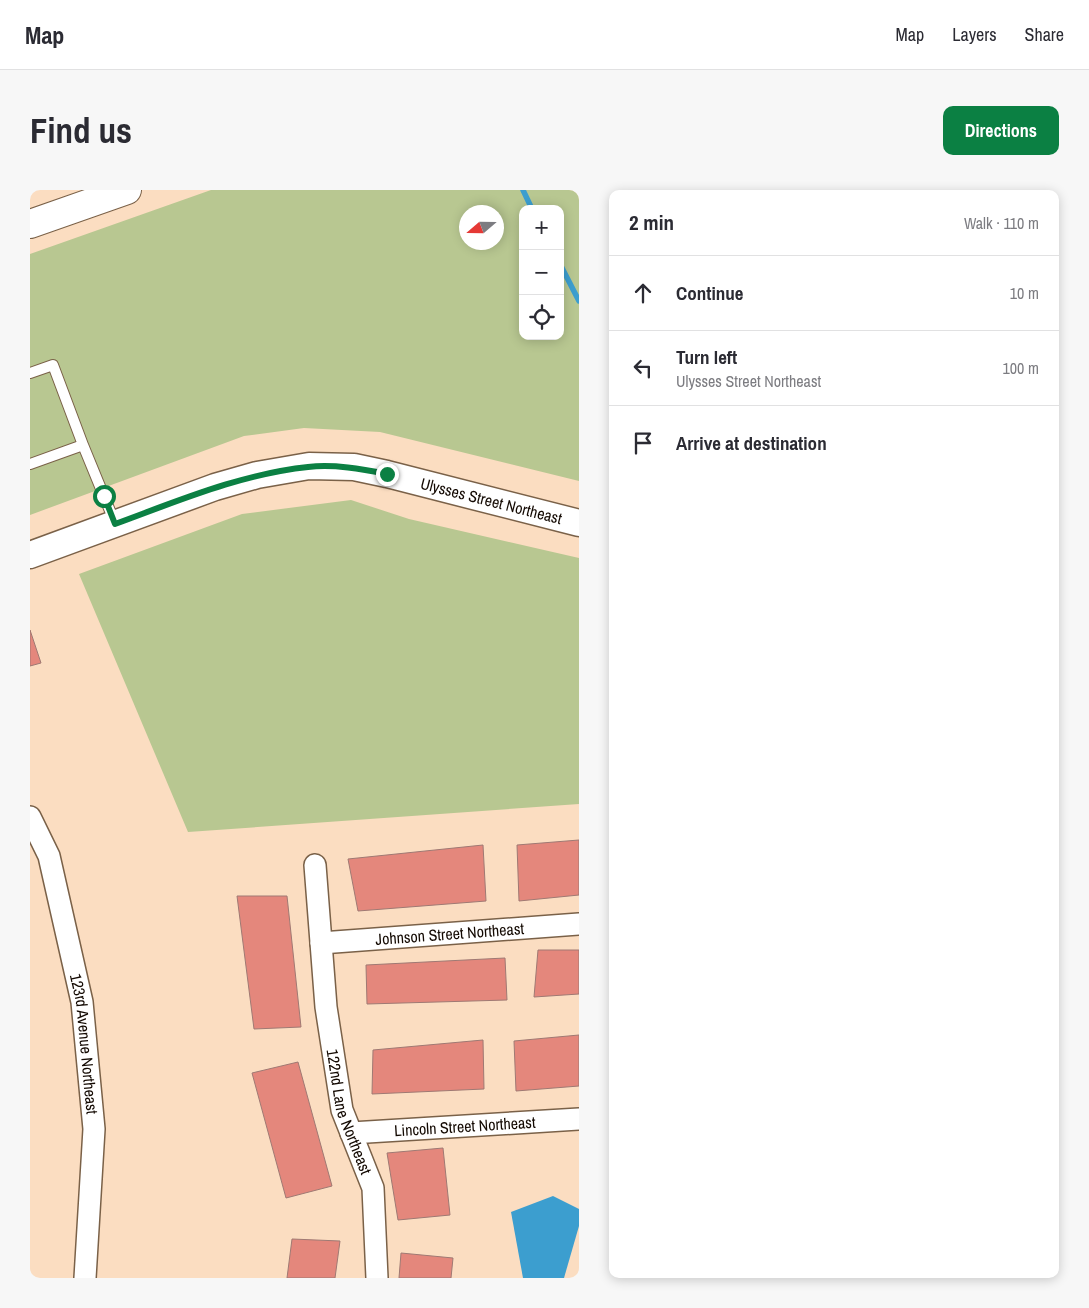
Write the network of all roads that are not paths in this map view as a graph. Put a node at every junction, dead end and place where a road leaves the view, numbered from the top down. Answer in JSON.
{"nodes":[{"id":1,"x":127,"y":190,"type":"edge"},
{"id":2,"x":30,"y":224,"type":"edge"},
{"id":3,"x":30,"y":373,"type":"edge"},
{"id":4,"x":83,"y":445,"type":"junction"},
{"id":5,"x":30,"y":464,"type":"edge"},
{"id":6,"x":579,"y":523,"type":"edge"},
{"id":7,"x":115,"y":524,"type":"junction"},
{"id":8,"x":30,"y":555,"type":"edge"},
{"id":9,"x":30,"y":817,"type":"edge"},
{"id":10,"x":315,"y":865,"type":"dead end"},
{"id":11,"x":579,"y":924,"type":"edge"},
{"id":12,"x":321,"y":944,"type":"junction"},
{"id":13,"x":579,"y":1119,"type":"edge"},
{"id":14,"x":351,"y":1133,"type":"junction"},
{"id":15,"x":85,"y":1278,"type":"edge"},
{"id":16,"x":377,"y":1278,"type":"edge"}],
"edges":[{"from":1,"to":2,"type":"highway"},
{"from":3,"to":4,"type":"lane"},
{"from":4,"to":5,"type":"lane"},
{"from":4,"to":7,"type":"lane"},
{"from":6,"to":7,"type":"street","name":"Ulysses Street Northeast"},
{"from":7,"to":8,"type":"street","name":"Ulysses Street Northeast"},
{"from":9,"to":15,"type":"street","name":"123rd Avenue Northeast"},
{"from":10,"to":12,"type":"street","name":"122nd Lane Northeast"},
{"from":11,"to":12,"type":"street","name":"Johnson Street Northeast"},
{"from":12,"to":14,"type":"street","name":"122nd Lane Northeast"},
{"from":13,"to":14,"type":"street","name":"Lincoln Street Northeast"},
{"from":14,"to":16,"type":"street","name":"122nd Lane Northeast"}]}
